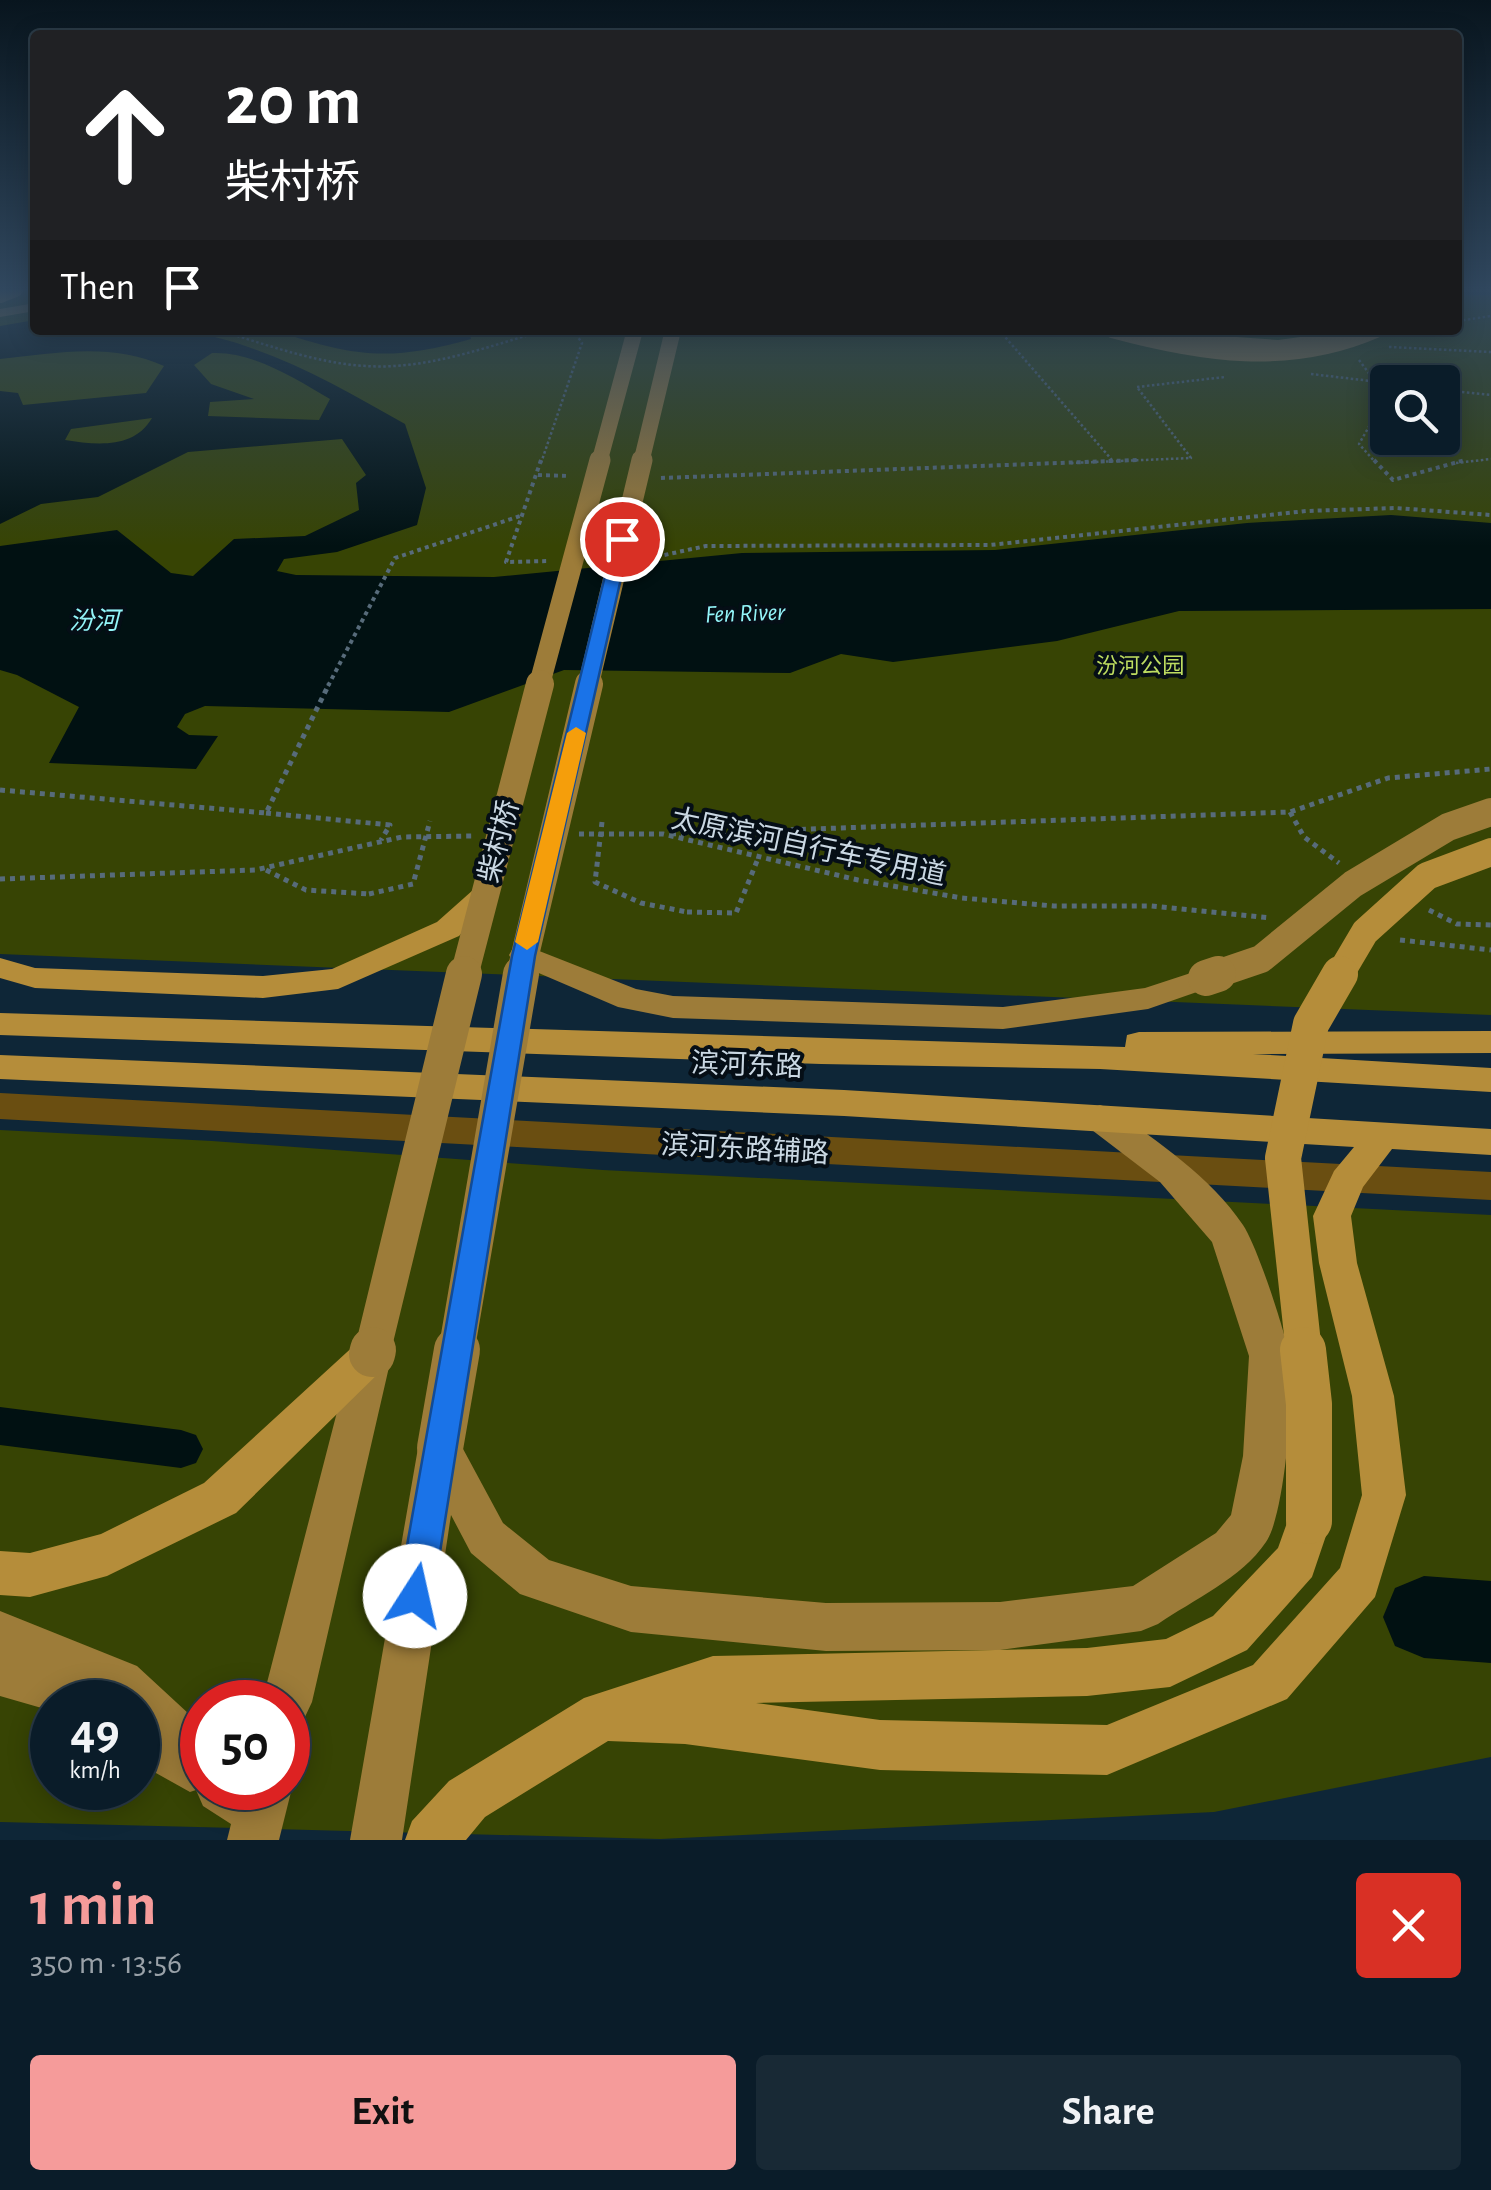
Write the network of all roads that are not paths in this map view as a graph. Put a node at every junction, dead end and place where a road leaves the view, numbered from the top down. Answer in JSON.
{"nodes":[{"id":1,"x":623,"y":375,"type":"edge"},
{"id":2,"x":661,"y":375,"type":"edge"},
{"id":3,"x":1491,"y":812,"type":"edge"},
{"id":4,"x":1491,"y":852,"type":"edge"},
{"id":5,"x":483,"y":896,"type":"junction"},
{"id":6,"x":524,"y":956,"type":"junction"},
{"id":7,"x":0,"y":968,"type":"edge"},
{"id":8,"x":0,"y":1014,"type":"edge"},
{"id":9,"x":0,"y":1024,"type":"edge"},
{"id":10,"x":34,"y":1026,"type":"junction"},
{"id":11,"x":1491,"y":1042,"type":"edge"},
{"id":12,"x":1020,"y":1056,"type":"junction"},
{"id":13,"x":0,"y":1067,"type":"edge"},
{"id":14,"x":1491,"y":1080,"type":"edge"},
{"id":15,"x":0,"y":1106,"type":"edge"},
{"id":16,"x":1100,"y":1118,"type":"junction"},
{"id":17,"x":1384,"y":1136,"type":"junction"},
{"id":18,"x":1491,"y":1142,"type":"edge"},
{"id":19,"x":1173,"y":1172,"type":"junction"},
{"id":20,"x":1346,"y":1182,"type":"junction"},
{"id":21,"x":1491,"y":1186,"type":"edge"},
{"id":22,"x":372,"y":1354,"type":"junction"},
{"id":23,"x":440,"y":1448,"type":"junction"},
{"id":24,"x":0,"y":1573,"type":"edge"},
{"id":25,"x":0,"y":1635,"type":"edge"},
{"id":26,"x":0,"y":1672,"type":"edge"},
{"id":27,"x":30,"y":1680,"type":"edge"},
{"id":28,"x":292,"y":1680,"type":"edge"},
{"id":29,"x":602,"y":1716,"type":"junction"},
{"id":30,"x":180,"y":1739,"type":"edge"},
{"id":31,"x":376,"y":1840,"type":"edge"},
{"id":32,"x":430,"y":1840,"type":"edge"}],
"edges":[{"from":1,"to":5,"type":"main road","name":"柴村桥","bridge":true},
{"from":2,"to":6,"type":"main road","name":"柴村桥","bridge":true},
{"from":3,"to":6,"type":"main road","bridge":true},
{"from":4,"to":29,"type":"highway","bridge":true},
{"from":5,"to":7,"type":"highway"},
{"from":5,"to":22,"type":"main road","name":"柴村桥","bridge":true},
{"from":6,"to":23,"type":"main road","name":"柴村桥","bridge":true},
{"from":8,"to":10,"type":"main road"},
{"from":9,"to":10,"type":"highway","name":"滨河东路"},
{"from":10,"to":12,"type":"highway","name":"滨河东路"},
{"from":11,"to":12,"type":"highway"},
{"from":12,"to":14,"type":"highway","name":"滨河东路"},
{"from":13,"to":16,"type":"highway","name":"滨河东路"},
{"from":15,"to":19,"type":"street","name":"滨河东路辅路"},
{"from":16,"to":17,"type":"highway","name":"滨河东路"},
{"from":16,"to":19,"type":"main road"},
{"from":17,"to":18,"type":"highway","name":"滨河东路"},
{"from":17,"to":20,"type":"highway"},
{"from":19,"to":20,"type":"street","name":"滨河东路辅路"},
{"from":19,"to":23,"type":"main road"},
{"from":20,"to":21,"type":"street","name":"滨河东路辅路"},
{"from":20,"to":29,"type":"highway"},
{"from":22,"to":24,"type":"highway"},
{"from":22,"to":28,"type":"main road","name":"柴村桥"},
{"from":23,"to":31,"type":"main road","name":"柴村桥"},
{"from":25,"to":30,"type":"main road"},
{"from":26,"to":27,"type":"main road"},
{"from":29,"to":32,"type":"highway"}]}
